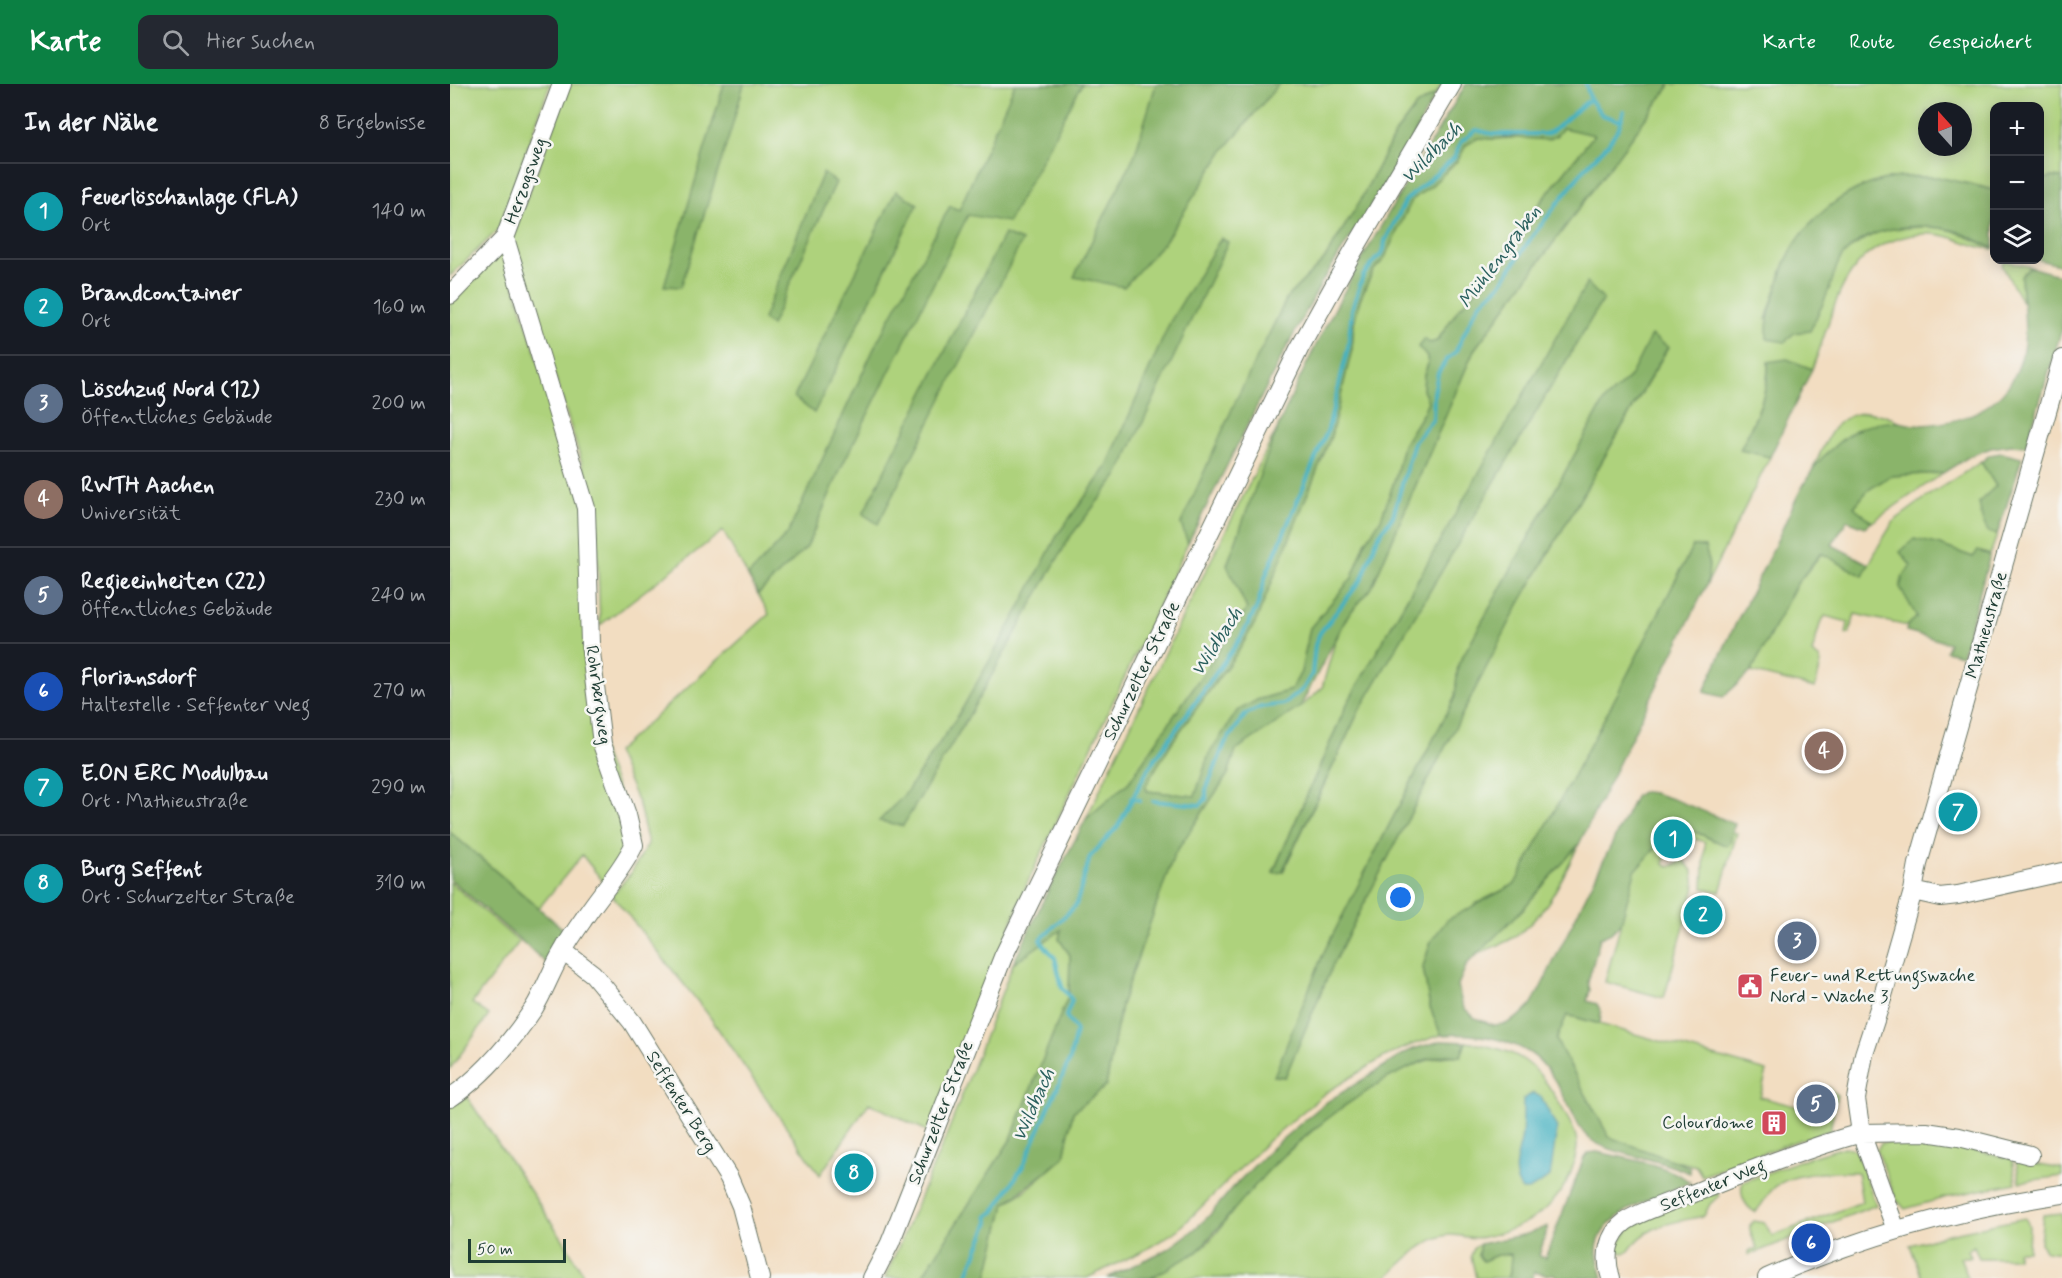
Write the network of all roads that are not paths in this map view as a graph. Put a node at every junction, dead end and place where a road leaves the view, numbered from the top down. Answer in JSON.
{"nodes":[{"id":1,"x":562,"y":84,"type":"edge"},
{"id":2,"x":1452,"y":84,"type":"edge"},
{"id":3,"x":505,"y":238,"type":"junction"},
{"id":4,"x":450,"y":295,"type":"edge"},
{"id":5,"x":2062,"y":359,"type":"edge"},
{"id":6,"x":2062,"y":872,"type":"edge"},
{"id":7,"x":1913,"y":891,"type":"junction"},
{"id":8,"x":563,"y":951,"type":"junction"},
{"id":9,"x":450,"y":1098,"type":"edge"},
{"id":10,"x":1861,"y":1133,"type":"junction"},
{"id":11,"x":2030,"y":1155,"type":"dead end"},
{"id":12,"x":2062,"y":1194,"type":"edge"},
{"id":13,"x":1896,"y":1230,"type":"junction"},
{"id":14,"x":760,"y":1278,"type":"edge"},
{"id":15,"x":872,"y":1278,"type":"edge"},
{"id":16,"x":1611,"y":1278,"type":"edge"},
{"id":17,"x":1767,"y":1278,"type":"edge"}],
"edges":[{"from":1,"to":3,"type":"street","name":"Herzogsweg"},
{"from":2,"to":15,"type":"street","name":"Schurzelter Straße"},
{"from":3,"to":4,"type":"street","name":"Herzogsweg"},
{"from":3,"to":8,"type":"street","name":"Rohrbergweg"},
{"from":5,"to":7,"type":"street","name":"Mathieustraße"},
{"from":6,"to":7,"type":"street"},
{"from":7,"to":10,"type":"street","name":"Mathieustraße"},
{"from":8,"to":9,"type":"street","name":"Rohrbergweg"},
{"from":8,"to":14,"type":"street","name":"Seffenter Berg"},
{"from":10,"to":11,"type":"street","name":"Seffenter Weg"},
{"from":10,"to":13,"type":"street"},
{"from":10,"to":16,"type":"street","name":"Seffenter Weg"},
{"from":12,"to":13,"type":"street"},
{"from":13,"to":17,"type":"street"}]}
